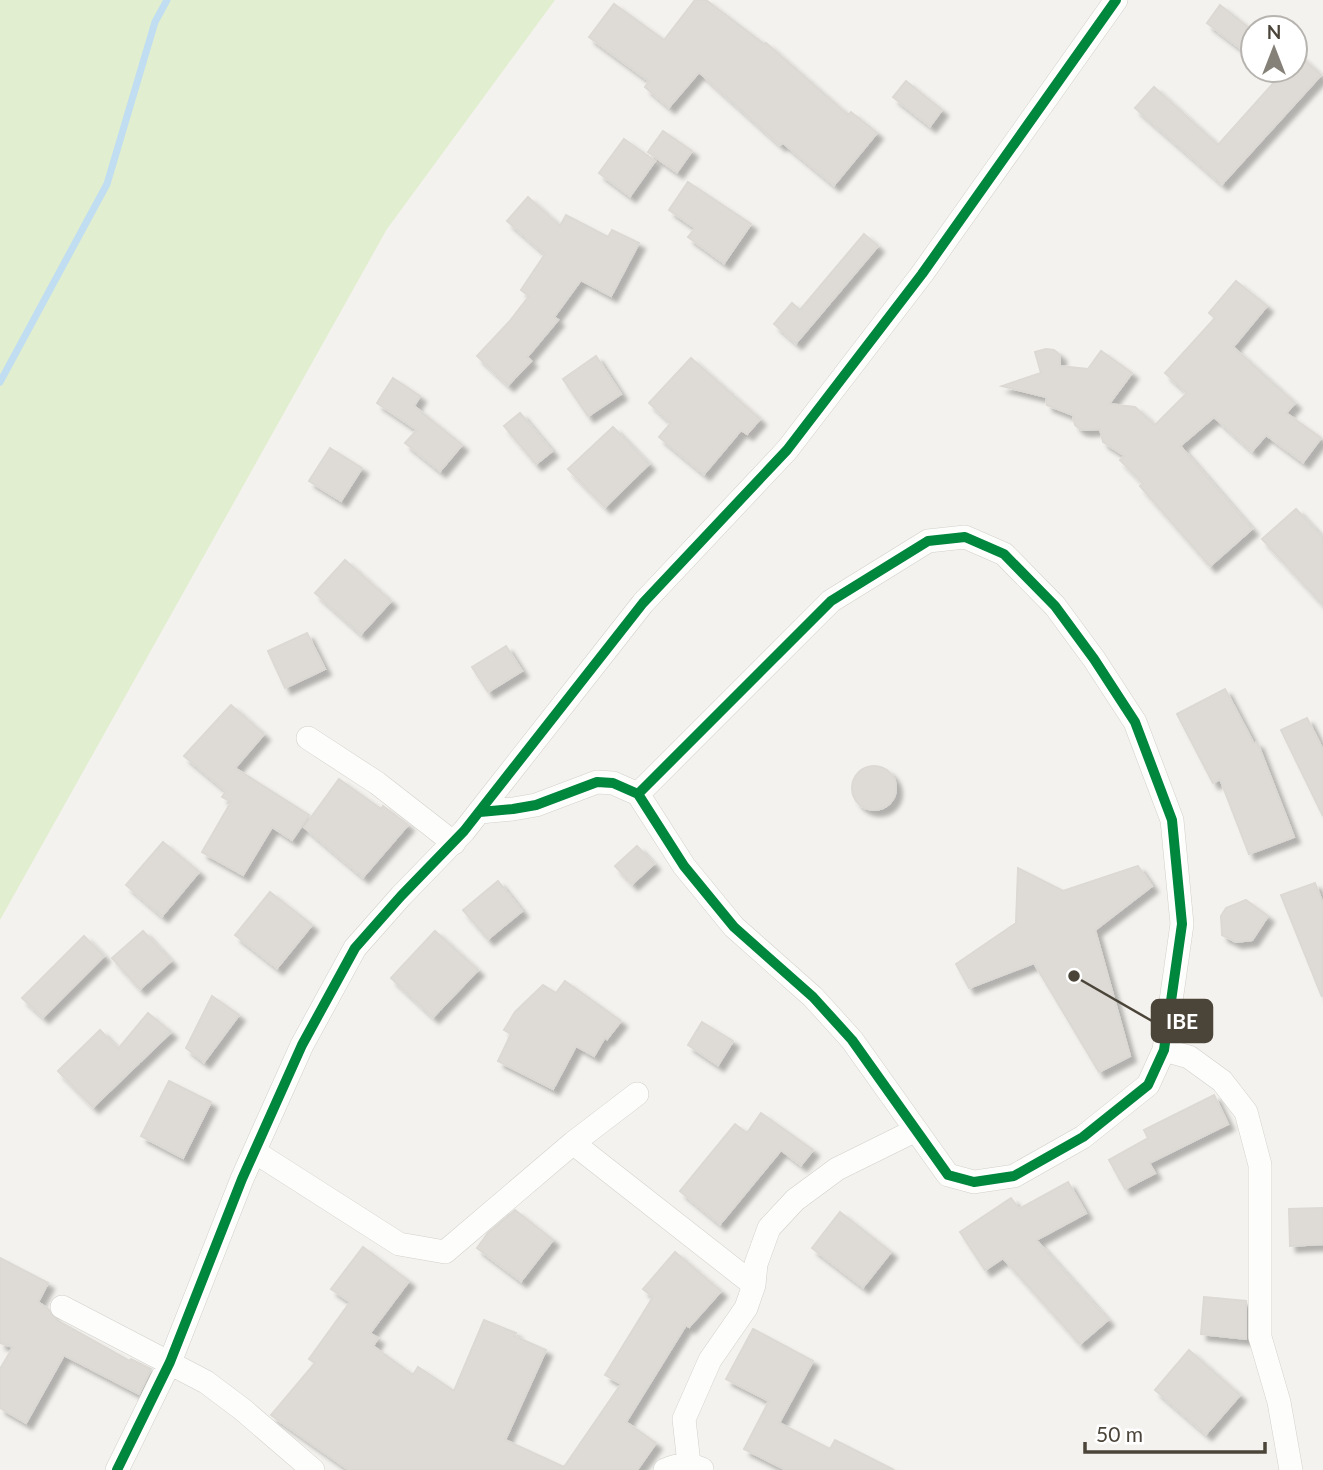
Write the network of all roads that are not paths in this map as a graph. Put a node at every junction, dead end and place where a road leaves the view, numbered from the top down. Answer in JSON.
{"nodes":[{"id":1,"x":1116,"y":0,"type":"edge"},
{"id":2,"x":309,"y":738,"type":"dead end"},
{"id":3,"x":638,"y":794,"type":"junction"},
{"id":4,"x":480,"y":812,"type":"junction"},
{"id":5,"x":454,"y":843,"type":"junction"},
{"id":6,"x":1164,"y":1050,"type":"junction"},
{"id":7,"x":637,"y":1094,"type":"dead end"},
{"id":8,"x":916,"y":1130,"type":"junction"},
{"id":9,"x":573,"y":1143,"type":"junction"},
{"id":10,"x":255,"y":1152,"type":"junction"},
{"id":11,"x":754,"y":1285,"type":"junction"},
{"id":12,"x":62,"y":1307,"type":"dead end"},
{"id":13,"x":170,"y":1362,"type":"junction"},
{"id":14,"x":696,"y":1467,"type":"edge"},
{"id":15,"x":117,"y":1470,"type":"edge"},
{"id":16,"x":313,"y":1470,"type":"edge"},
{"id":17,"x":665,"y":1470,"type":"edge"},
{"id":18,"x":1291,"y":1470,"type":"edge"}],
"edges":[{"from":1,"to":4,"type":"street"},
{"from":2,"to":5,"type":"street"},
{"from":3,"to":4,"type":"street"},
{"from":3,"to":6,"type":"street"},
{"from":3,"to":8,"type":"street"},
{"from":4,"to":5,"type":"street"},
{"from":5,"to":10,"type":"street"},
{"from":6,"to":8,"type":"street"},
{"from":6,"to":18,"type":"street"},
{"from":7,"to":9,"type":"street"},
{"from":8,"to":11,"type":"street"},
{"from":9,"to":10,"type":"street"},
{"from":9,"to":11,"type":"street"},
{"from":10,"to":13,"type":"street"},
{"from":11,"to":14,"type":"street"},
{"from":12,"to":13,"type":"street"},
{"from":13,"to":15,"type":"street"},
{"from":13,"to":16,"type":"street"},
{"from":14,"to":17,"type":"street"}]}
